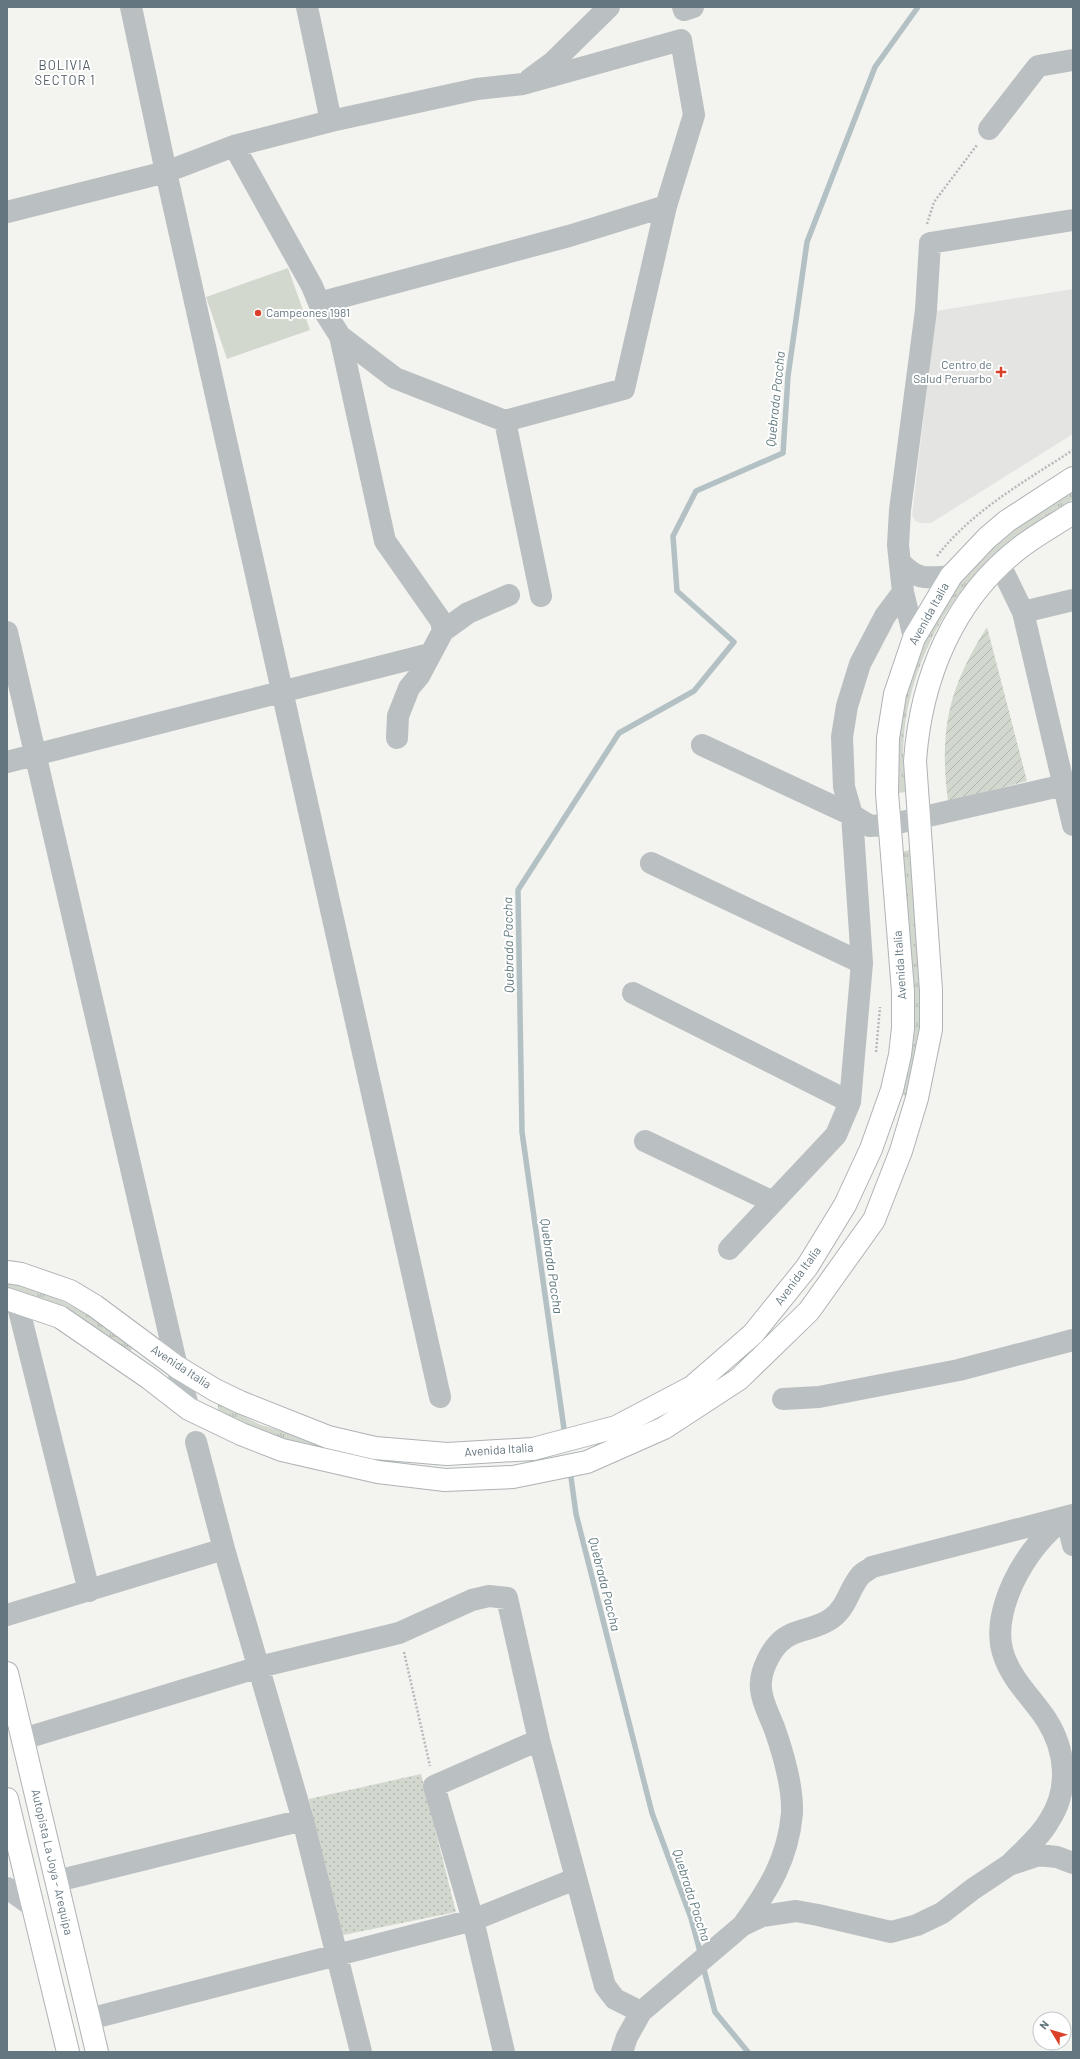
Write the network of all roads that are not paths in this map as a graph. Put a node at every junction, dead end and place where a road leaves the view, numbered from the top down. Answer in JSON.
{"nodes":[{"id":1,"x":130,"y":7,"type":"edge"},
{"id":2,"x":307,"y":7,"type":"edge"},
{"id":3,"x":610,"y":7,"type":"edge"},
{"id":4,"x":683,"y":7,"type":"edge"},
{"id":5,"x":693,"y":7,"type":"edge"},
{"id":6,"x":1073,"y":60,"type":"edge"},
{"id":7,"x":523,"y":84,"type":"junction"},
{"id":8,"x":331,"y":121,"type":"junction"},
{"id":9,"x":989,"y":129,"type":"road end"},
{"id":10,"x":234,"y":146,"type":"junction"},
{"id":11,"x":166,"y":172,"type":"junction"},
{"id":12,"x":666,"y":206,"type":"junction"},
{"id":13,"x":7,"y":212,"type":"edge"},
{"id":14,"x":1073,"y":220,"type":"edge"},
{"id":15,"x":319,"y":304,"type":"junction"},
{"id":16,"x":340,"y":336,"type":"junction"},
{"id":17,"x":505,"y":421,"type":"junction"},
{"id":18,"x":1073,"y":478,"type":"edge"},
{"id":19,"x":1073,"y":513,"type":"edge"},
{"id":20,"x":900,"y":562,"type":"junction"},
{"id":21,"x":1000,"y":565,"type":"junction"},
{"id":22,"x":950,"y":576,"type":"junction"},
{"id":23,"x":903,"y":592,"type":"junction"},
{"id":24,"x":509,"y":596,"type":"dead end"},
{"id":25,"x":542,"y":596,"type":"dead end"},
{"id":26,"x":1073,"y":600,"type":"edge"},
{"id":27,"x":1023,"y":612,"type":"junction"},
{"id":28,"x":443,"y":631,"type":"junction"},
{"id":29,"x":7,"y":632,"type":"edge"},
{"id":30,"x":914,"y":638,"type":"junction"},
{"id":31,"x":430,"y":654,"type":"junction"},
{"id":32,"x":282,"y":692,"type":"junction"},
{"id":33,"x":397,"y":738,"type":"dead end"},
{"id":34,"x":702,"y":745,"type":"dead end"},
{"id":35,"x":35,"y":755,"type":"junction"},
{"id":36,"x":7,"y":762,"type":"edge"},
{"id":37,"x":1068,"y":784,"type":"edge"},
{"id":38,"x":852,"y":815,"type":"junction"},
{"id":39,"x":918,"y":818,"type":"junction"},
{"id":40,"x":889,"y":825,"type":"junction"},
{"id":41,"x":1073,"y":825,"type":"edge"},
{"id":42,"x":651,"y":863,"type":"dead end"},
{"id":43,"x":862,"y":963,"type":"junction"},
{"id":44,"x":633,"y":993,"type":"dead end"},
{"id":45,"x":850,"y":1102,"type":"junction"},
{"id":46,"x":644,"y":1141,"type":"dead end"},
{"id":47,"x":773,"y":1202,"type":"junction"},
{"id":48,"x":729,"y":1249,"type":"dead end"},
{"id":49,"x":7,"y":1272,"type":"edge"},
{"id":50,"x":12,"y":1300,"type":"edge"},
{"id":51,"x":1073,"y":1340,"type":"edge"},
{"id":52,"x":177,"y":1367,"type":"junction"},
{"id":53,"x":440,"y":1397,"type":"dead end"},
{"id":54,"x":783,"y":1399,"type":"dead end"},
{"id":55,"x":189,"y":1408,"type":"junction"},
{"id":56,"x":196,"y":1442,"type":"dead end"},
{"id":57,"x":1069,"y":1516,"type":"edge"},
{"id":58,"x":1073,"y":1545,"type":"edge"},
{"id":59,"x":224,"y":1549,"type":"junction"},
{"id":60,"x":89,"y":1591,"type":"junction"},
{"id":61,"x":7,"y":1615,"type":"edge"},
{"id":62,"x":258,"y":1667,"type":"junction"},
{"id":63,"x":7,"y":1673,"type":"edge"},
{"id":64,"x":23,"y":1739,"type":"junction"},
{"id":65,"x":539,"y":1740,"type":"junction"},
{"id":66,"x":7,"y":1799,"type":"edge"},
{"id":67,"x":303,"y":1820,"type":"junction"},
{"id":68,"x":1073,"y":1863,"type":"edge"},
{"id":69,"x":1009,"y":1865,"type":"junction"},
{"id":70,"x":575,"y":1879,"type":"junction"},
{"id":71,"x":56,"y":1881,"type":"junction"},
{"id":72,"x":7,"y":1888,"type":"edge"},
{"id":73,"x":34,"y":1907,"type":"junction"},
{"id":74,"x":473,"y":1920,"type":"junction"},
{"id":75,"x":743,"y":1925,"type":"junction"},
{"id":76,"x":336,"y":1955,"type":"junction"},
{"id":77,"x":641,"y":2012,"type":"junction"},
{"id":78,"x":89,"y":2019,"type":"junction"},
{"id":79,"x":68,"y":2052,"type":"edge"},
{"id":80,"x":97,"y":2052,"type":"edge"},
{"id":81,"x":361,"y":2052,"type":"edge"},
{"id":82,"x":504,"y":2052,"type":"edge"},
{"id":83,"x":622,"y":2052,"type":"edge"}],
"edges":[{"from":1,"to":11,"type":"street"},
{"from":2,"to":8,"type":"street"},
{"from":3,"to":7,"type":"street"},
{"from":4,"to":5,"type":"street"},
{"from":6,"to":9,"type":"street"},
{"from":7,"to":8,"type":"street"},
{"from":7,"to":12,"type":"street"},
{"from":8,"to":10,"type":"street"},
{"from":10,"to":11,"type":"street"},
{"from":10,"to":15,"type":"street"},
{"from":11,"to":13,"type":"street"},
{"from":11,"to":32,"type":"street"},
{"from":12,"to":15,"type":"street"},
{"from":12,"to":17,"type":"street"},
{"from":14,"to":20,"type":"street"},
{"from":15,"to":16,"type":"street"},
{"from":16,"to":17,"type":"street"},
{"from":16,"to":28,"type":"street"},
{"from":17,"to":25,"type":"street"},
{"from":18,"to":22,"type":"main road","name":"Avenida Italia"},
{"from":19,"to":21,"type":"main road","name":"Avenida Italia"},
{"from":20,"to":22,"type":"street"},
{"from":20,"to":23,"type":"street"},
{"from":21,"to":27,"type":"street"},
{"from":21,"to":39,"type":"main road","name":"Avenida Italia"},
{"from":22,"to":30,"type":"main road","name":"Avenida Italia"},
{"from":23,"to":30,"type":"street"},
{"from":23,"to":38,"type":"street"},
{"from":24,"to":28,"type":"street"},
{"from":26,"to":27,"type":"street"},
{"from":27,"to":37,"type":"street"},
{"from":28,"to":31,"type":"street"},
{"from":29,"to":35,"type":"street"},
{"from":30,"to":40,"type":"main road","name":"Avenida Italia"},
{"from":31,"to":32,"type":"street"},
{"from":31,"to":33,"type":"street"},
{"from":32,"to":35,"type":"street"},
{"from":32,"to":53,"type":"street"},
{"from":34,"to":38,"type":"street"},
{"from":35,"to":36,"type":"street"},
{"from":35,"to":52,"type":"street"},
{"from":37,"to":39,"type":"street"},
{"from":37,"to":41,"type":"street"},
{"from":38,"to":40,"type":"street"},
{"from":38,"to":43,"type":"street"},
{"from":39,"to":40,"type":"street"},
{"from":39,"to":55,"type":"main road","name":"Avenida Italia"},
{"from":40,"to":52,"type":"main road","name":"Avenida Italia"},
{"from":42,"to":43,"type":"street"},
{"from":43,"to":45,"type":"street"},
{"from":44,"to":45,"type":"street"},
{"from":45,"to":47,"type":"street"},
{"from":46,"to":47,"type":"street"},
{"from":47,"to":48,"type":"street"},
{"from":49,"to":52,"type":"main road","name":"Avenida Italia"},
{"from":50,"to":55,"type":"main road","name":"Avenida Italia"},
{"from":50,"to":60,"type":"street"},
{"from":51,"to":54,"type":"street"},
{"from":52,"to":55,"type":"street"},
{"from":56,"to":59,"type":"street"},
{"from":57,"to":58,"type":"street"},
{"from":57,"to":69,"type":"street"},
{"from":57,"to":75,"type":"street"},
{"from":59,"to":60,"type":"street"},
{"from":59,"to":62,"type":"street"},
{"from":60,"to":61,"type":"street"},
{"from":62,"to":64,"type":"street"},
{"from":62,"to":65,"type":"street"},
{"from":62,"to":67,"type":"street"},
{"from":63,"to":64,"type":"main road","name":"Autopista La Joya - Arequipa"},
{"from":64,"to":71,"type":"main road","name":"Autopista La Joya - Arequipa"},
{"from":65,"to":70,"type":"street"},
{"from":65,"to":74,"type":"street"},
{"from":66,"to":73,"type":"main road"},
{"from":67,"to":71,"type":"street"},
{"from":67,"to":76,"type":"street"},
{"from":68,"to":69,"type":"street"},
{"from":69,"to":75,"type":"street"},
{"from":70,"to":74,"type":"street"},
{"from":70,"to":77,"type":"street"},
{"from":71,"to":78,"type":"main road","name":"Autopista La Joya - Arequipa"},
{"from":72,"to":73,"type":"street"},
{"from":73,"to":79,"type":"main road"},
{"from":74,"to":76,"type":"street"},
{"from":74,"to":82,"type":"street"},
{"from":75,"to":77,"type":"street"},
{"from":76,"to":78,"type":"street"},
{"from":76,"to":81,"type":"street"},
{"from":77,"to":83,"type":"street"},
{"from":78,"to":80,"type":"main road","name":"Autopista La Joya - Arequipa"}]}
